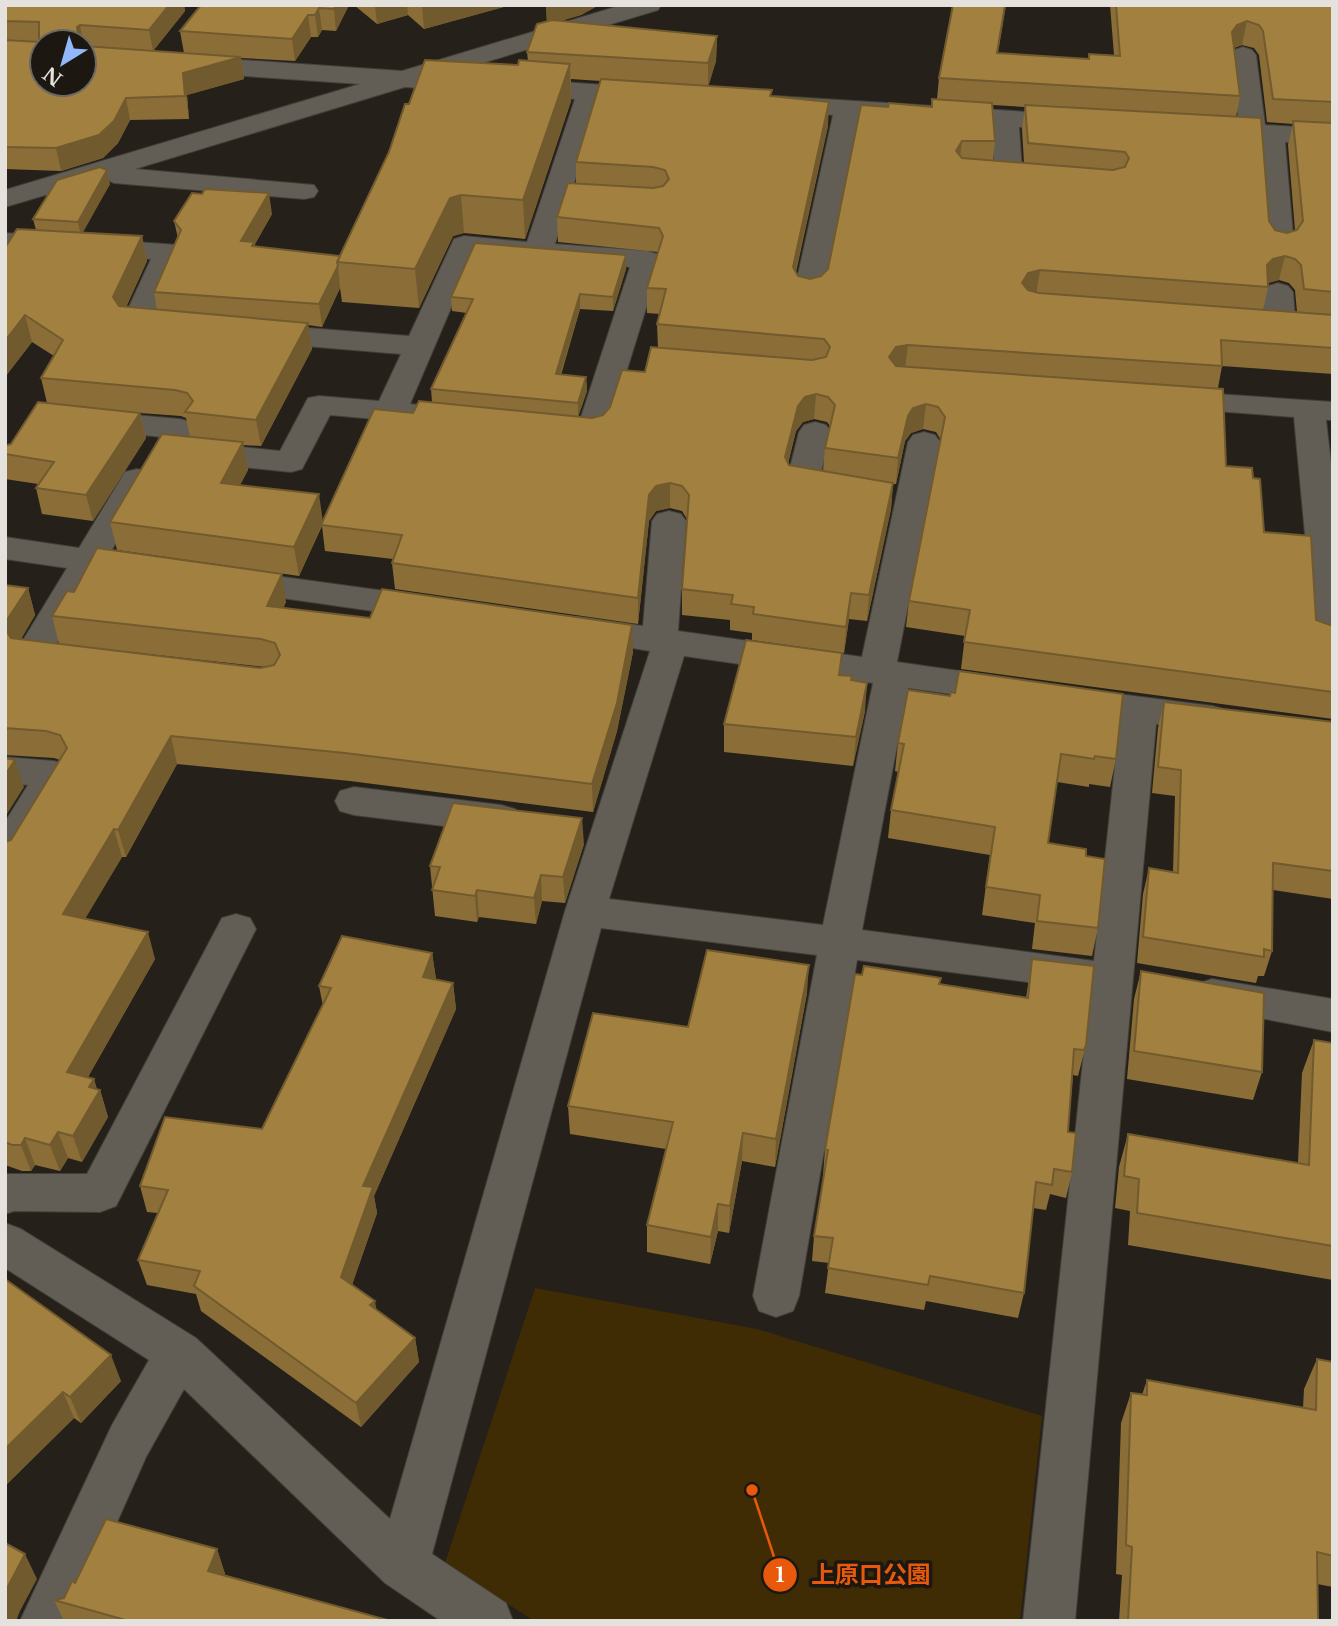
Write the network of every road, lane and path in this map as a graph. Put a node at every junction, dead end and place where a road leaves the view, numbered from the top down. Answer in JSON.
{"nodes":[{"id":1,"x":649,"y":5,"type":"edge"},
{"id":2,"x":1243,"y":55,"type":"dead end"},
{"id":3,"x":98,"y":56,"type":"edge"},
{"id":4,"x":409,"y":79,"type":"junction"},
{"id":5,"x":590,"y":92,"type":"junction"},
{"id":6,"x":671,"y":97,"type":"edge"},
{"id":7,"x":752,"y":102,"type":"edge"},
{"id":8,"x":848,"y":108,"type":"junction"},
{"id":9,"x":1005,"y":119,"type":"junction"},
{"id":10,"x":1101,"y":124,"type":"edge"},
{"id":11,"x":1184,"y":129,"type":"edge"},
{"id":12,"x":1262,"y":133,"type":"junction"},
{"id":13,"x":1333,"y":137,"type":"edge"},
{"id":14,"x":91,"y":173,"type":"junction"},
{"id":15,"x":1071,"y":181,"type":"edge"},
{"id":16,"x":304,"y":191,"type":"dead end"},
{"id":17,"x":556,"y":196,"type":"junction"},
{"id":18,"x":584,"y":197,"type":"edge"},
{"id":19,"x":5,"y":200,"type":"edge"},
{"id":20,"x":5,"y":242,"type":"edge"},
{"id":21,"x":1280,"y":246,"type":"edge"},
{"id":22,"x":539,"y":250,"type":"junction"},
{"id":23,"x":1278,"y":292,"type":"dead end"},
{"id":24,"x":809,"y":293,"type":"edge"},
{"id":25,"x":1333,"y":329,"type":"edge"},
{"id":26,"x":419,"y":346,"type":"junction"},
{"id":27,"x":1142,"y":398,"type":"edge"},
{"id":28,"x":391,"y":410,"type":"junction"},
{"id":29,"x":1321,"y":410,"type":"edge"},
{"id":30,"x":59,"y":418,"type":"edge"},
{"id":31,"x":180,"y":429,"type":"dead end"},
{"id":32,"x":815,"y":432,"type":"dead end"},
{"id":33,"x":924,"y":442,"type":"dead end"},
{"id":34,"x":888,"y":496,"type":"junction"},
{"id":35,"x":669,"y":521,"type":"dead end"},
{"id":36,"x":5,"y":548,"type":"edge"},
{"id":37,"x":87,"y":561,"type":"junction"},
{"id":38,"x":142,"y":568,"type":"edge"},
{"id":39,"x":196,"y":576,"type":"edge"},
{"id":40,"x":456,"y":612,"type":"edge"},
{"id":41,"x":551,"y":625,"type":"edge"},
{"id":42,"x":666,"y":641,"type":"junction"},
{"id":43,"x":1333,"y":641,"type":"edge"},
{"id":44,"x":101,"y":663,"type":"edge"},
{"id":45,"x":885,"y":672,"type":"junction"},
{"id":46,"x":1139,"y":710,"type":"junction"},
{"id":47,"x":1250,"y":723,"type":"edge"},
{"id":48,"x":5,"y":770,"type":"edge"},
{"id":49,"x":354,"y":802,"type":"dead end"},
{"id":50,"x":529,"y":822,"type":"edge"},
{"id":51,"x":570,"y":827,"type":"edge"},
{"id":52,"x":611,"y":831,"type":"junction"},
{"id":53,"x":5,"y":855,"type":"edge"},
{"id":54,"x":585,"y":911,"type":"junction"},
{"id":55,"x":236,"y":929,"type":"dead end"},
{"id":56,"x":840,"y":941,"type":"junction"},
{"id":57,"x":1150,"y":984,"type":"junction"},
{"id":58,"x":1333,"y":1016,"type":"edge"},
{"id":59,"x":5,"y":1195,"type":"edge"},
{"id":60,"x":5,"y":1243,"type":"edge"},
{"id":61,"x":776,"y":1296,"type":"dead end"},
{"id":62,"x":179,"y":1353,"type":"junction"},
{"id":63,"x":403,"y":1566,"type":"junction"},
{"id":64,"x":46,"y":1621,"type":"edge"},
{"id":65,"x":487,"y":1621,"type":"edge"},
{"id":66,"x":1049,"y":1621,"type":"edge"}],
"edges":[{"from":1,"to":4,"type":"street"},
{"from":2,"to":12,"type":"street"},
{"from":3,"to":4,"type":"street"},
{"from":4,"to":5,"type":"street"},
{"from":4,"to":14,"type":"street"},
{"from":5,"to":6,"type":"street"},
{"from":5,"to":17,"type":"street"},
{"from":7,"to":8,"type":"street"},
{"from":8,"to":9,"type":"street"},
{"from":8,"to":24,"type":"street"},
{"from":9,"to":10,"type":"street"},
{"from":9,"to":15,"type":"street"},
{"from":11,"to":12,"type":"street"},
{"from":12,"to":13,"type":"street"},
{"from":12,"to":21,"type":"street"},
{"from":14,"to":16,"type":"street"},
{"from":14,"to":19,"type":"street"},
{"from":17,"to":18,"type":"street"},
{"from":17,"to":22,"type":"street"},
{"from":20,"to":26,"type":"street"},
{"from":22,"to":26,"type":"street"},
{"from":22,"to":28,"type":"street"},
{"from":23,"to":25,"type":"street"},
{"from":26,"to":28,"type":"street"},
{"from":27,"to":29,"type":"street"},
{"from":28,"to":37,"type":"street"},
{"from":29,"to":43,"type":"street"},
{"from":30,"to":31,"type":"street"},
{"from":32,"to":34,"type":"street"},
{"from":33,"to":34,"type":"street"},
{"from":34,"to":45,"type":"street"},
{"from":35,"to":42,"type":"street"},
{"from":36,"to":37,"type":"street"},
{"from":37,"to":38,"type":"street"},
{"from":37,"to":44,"type":"street"},
{"from":39,"to":40,"type":"street"},
{"from":41,"to":42,"type":"street"},
{"from":42,"to":45,"type":"street"},
{"from":42,"to":52,"type":"street"},
{"from":45,"to":46,"type":"street"},
{"from":45,"to":56,"type":"street"},
{"from":46,"to":47,"type":"street"},
{"from":46,"to":57,"type":"street"},
{"from":48,"to":53,"type":"street"},
{"from":49,"to":50,"type":"street"},
{"from":51,"to":52,"type":"street"},
{"from":52,"to":54,"type":"street"},
{"from":54,"to":56,"type":"street"},
{"from":54,"to":63,"type":"street"},
{"from":55,"to":59,"type":"street"},
{"from":56,"to":57,"type":"street"},
{"from":56,"to":61,"type":"street"},
{"from":57,"to":58,"type":"street"},
{"from":57,"to":66,"type":"street"},
{"from":60,"to":62,"type":"street"},
{"from":62,"to":63,"type":"street"},
{"from":62,"to":64,"type":"street"},
{"from":63,"to":65,"type":"street"}]}
